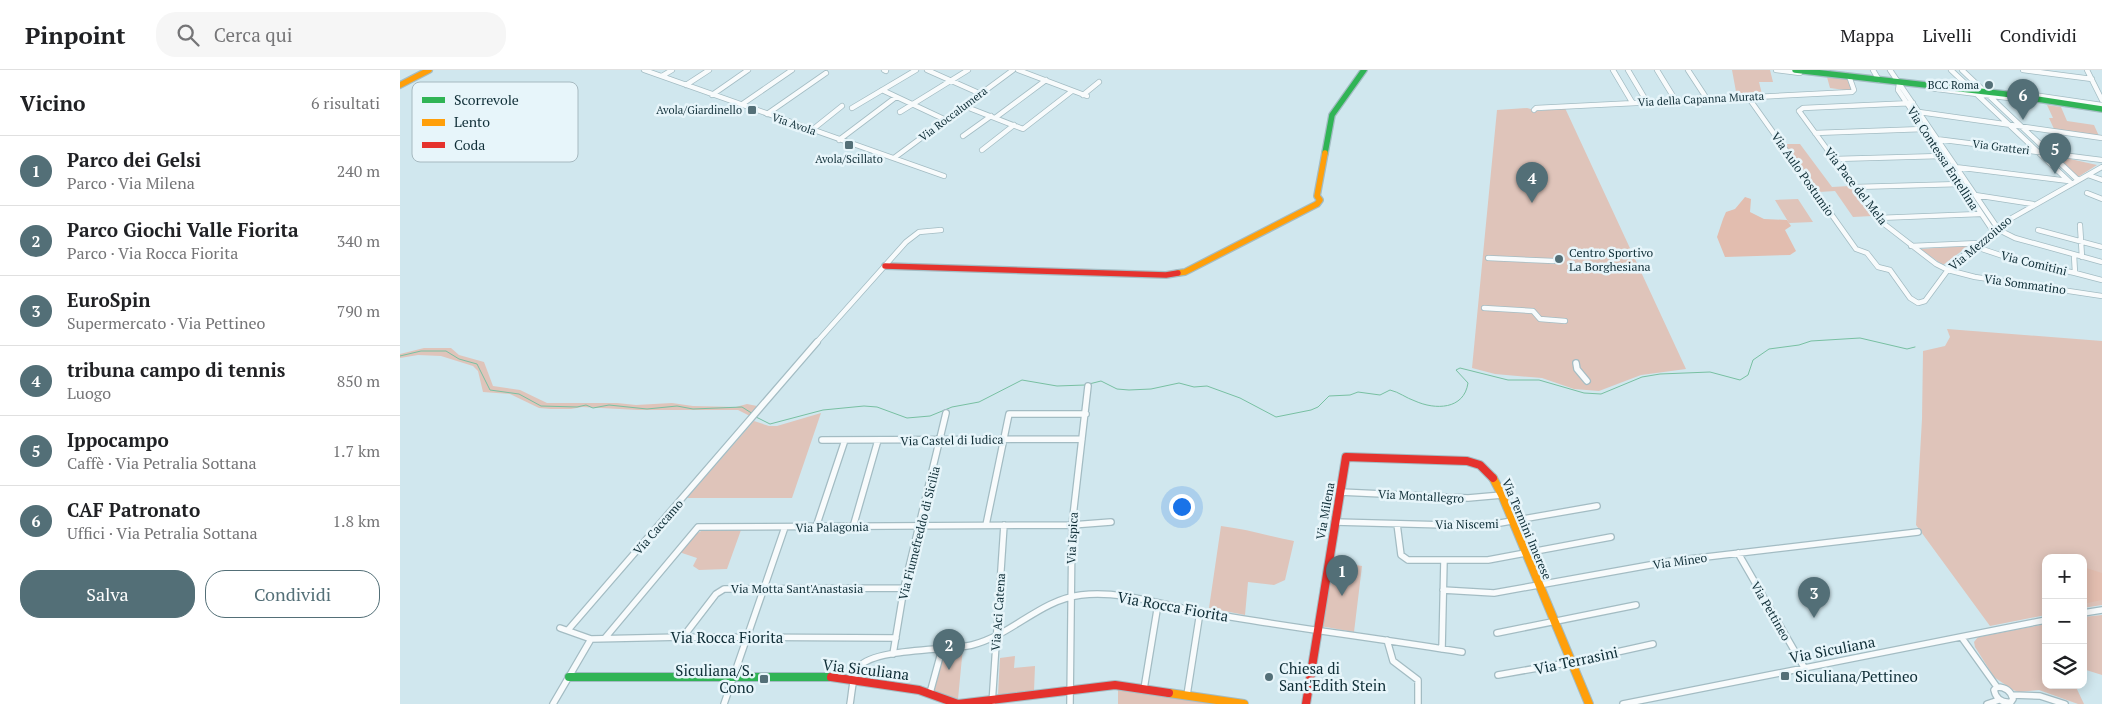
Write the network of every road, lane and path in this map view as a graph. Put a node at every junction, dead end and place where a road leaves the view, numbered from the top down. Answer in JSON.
{"nodes":[{"id":1,"x":428,"y":70,"type":"edge"},
{"id":2,"x":644,"y":70,"type":"edge"},
{"id":3,"x":672,"y":70,"type":"edge"},
{"id":4,"x":709,"y":70,"type":"edge"},
{"id":5,"x":748,"y":70,"type":"edge"},
{"id":6,"x":792,"y":70,"type":"edge"},
{"id":7,"x":916,"y":70,"type":"edge"},
{"id":8,"x":926,"y":70,"type":"edge"},
{"id":9,"x":968,"y":70,"type":"edge"},
{"id":10,"x":1013,"y":70,"type":"edge"},
{"id":11,"x":1018,"y":70,"type":"edge"},
{"id":12,"x":1364,"y":70,"type":"edge"},
{"id":13,"x":1613,"y":70,"type":"edge"},
{"id":14,"x":1628,"y":70,"type":"edge"},
{"id":15,"x":1657,"y":70,"type":"edge"},
{"id":16,"x":1688,"y":70,"type":"edge"},
{"id":17,"x":1776,"y":70,"type":"edge"},
{"id":18,"x":1795,"y":70,"type":"edge"},
{"id":19,"x":1815,"y":70,"type":"edge"},
{"id":20,"x":1873,"y":70,"type":"edge"},
{"id":21,"x":1890,"y":70,"type":"edge"},
{"id":22,"x":1952,"y":70,"type":"edge"},
{"id":23,"x":1962,"y":70,"type":"edge"},
{"id":24,"x":2023,"y":70,"type":"edge"},
{"id":25,"x":2087,"y":70,"type":"edge"},
{"id":26,"x":828,"y":71,"type":"edge"},
{"id":27,"x":1804,"y":71,"type":"edge"},
{"id":28,"x":1834,"y":72,"type":"edge"},
{"id":29,"x":662,"y":76,"type":"junction"},
{"id":30,"x":1850,"y":77,"type":"junction"},
{"id":31,"x":1878,"y":78,"type":"junction"},
{"id":32,"x":1046,"y":80,"type":"junction"},
{"id":33,"x":2092,"y":80,"type":"junction"},
{"id":34,"x":950,"y":81,"type":"junction"},
{"id":35,"x":1099,"y":82,"type":"dead end"},
{"id":36,"x":1897,"y":82,"type":"junction"},
{"id":37,"x":400,"y":85,"type":"edge"},
{"id":38,"x":686,"y":85,"type":"junction"},
{"id":39,"x":882,"y":90,"type":"junction"},
{"id":40,"x":1072,"y":91,"type":"junction"},
{"id":41,"x":1973,"y":91,"type":"junction"},
{"id":42,"x":1985,"y":92,"type":"junction"},
{"id":43,"x":712,"y":94,"type":"junction"},
{"id":44,"x":981,"y":94,"type":"junction"},
{"id":45,"x":896,"y":97,"type":"junction"},
{"id":46,"x":1748,"y":97,"type":"junction"},
{"id":47,"x":1707,"y":99,"type":"junction"},
{"id":48,"x":2102,"y":100,"type":"edge"},
{"id":49,"x":1676,"y":101,"type":"junction"},
{"id":50,"x":1632,"y":102,"type":"junction"},
{"id":51,"x":1648,"y":102,"type":"junction"},
{"id":52,"x":1907,"y":103,"type":"junction"},
{"id":53,"x":1913,"y":103,"type":"junction"},
{"id":54,"x":741,"y":105,"type":"junction"},
{"id":55,"x":910,"y":105,"type":"junction"},
{"id":56,"x":842,"y":106,"type":"dead end"},
{"id":57,"x":964,"y":106,"type":"junction"},
{"id":58,"x":852,"y":108,"type":"dead end"},
{"id":59,"x":2102,"y":109,"type":"edge"},
{"id":60,"x":1534,"y":110,"type":"dead end"},
{"id":61,"x":900,"y":112,"type":"dead end"},
{"id":62,"x":1919,"y":112,"type":"junction"},
{"id":63,"x":766,"y":114,"type":"junction"},
{"id":64,"x":993,"y":117,"type":"junction"},
{"id":65,"x":946,"y":120,"type":"junction"},
{"id":66,"x":1014,"y":125,"type":"junction"},
{"id":67,"x":2010,"y":125,"type":"junction"},
{"id":68,"x":2022,"y":126,"type":"junction"},
{"id":69,"x":1924,"y":129,"type":"junction"},
{"id":70,"x":812,"y":130,"type":"junction"},
{"id":71,"x":1815,"y":133,"type":"junction"},
{"id":72,"x":963,"y":136,"type":"dead end"},
{"id":73,"x":1930,"y":138,"type":"junction"},
{"id":74,"x":2102,"y":138,"type":"edge"},
{"id":75,"x":1937,"y":139,"type":"junction"},
{"id":76,"x":840,"y":140,"type":"junction"},
{"id":77,"x":982,"y":150,"type":"dead end"},
{"id":78,"x":2040,"y":152,"type":"junction"},
{"id":79,"x":2050,"y":153,"type":"junction"},
{"id":80,"x":1941,"y":156,"type":"junction"},
{"id":81,"x":893,"y":158,"type":"junction"},
{"id":82,"x":1835,"y":159,"type":"junction"},
{"id":83,"x":2102,"y":160,"type":"edge"},
{"id":84,"x":1948,"y":166,"type":"junction"},
{"id":85,"x":1956,"y":167,"type":"junction"},
{"id":86,"x":2102,"y":167,"type":"edge"},
{"id":87,"x":2088,"y":175,"type":"junction"},
{"id":88,"x":944,"y":176,"type":"dead end"},
{"id":89,"x":2078,"y":180,"type":"junction"},
{"id":90,"x":2102,"y":180,"type":"edge"},
{"id":91,"x":2071,"y":182,"type":"junction"},
{"id":92,"x":1961,"y":184,"type":"junction"},
{"id":93,"x":1855,"y":187,"type":"junction"},
{"id":94,"x":2087,"y":194,"type":"dead end"},
{"id":95,"x":1975,"y":195,"type":"junction"},
{"id":96,"x":2102,"y":199,"type":"edge"},
{"id":97,"x":2034,"y":204,"type":"junction"},
{"id":98,"x":1980,"y":214,"type":"junction"},
{"id":99,"x":1878,"y":218,"type":"junction"},
{"id":100,"x":2080,"y":224,"type":"dead end"},
{"id":101,"x":1997,"y":227,"type":"junction"},
{"id":102,"x":941,"y":230,"type":"dead end"},
{"id":103,"x":2038,"y":230,"type":"dead end"},
{"id":104,"x":1992,"y":231,"type":"junction"},
{"id":105,"x":2081,"y":241,"type":"junction"},
{"id":106,"x":1978,"y":245,"type":"junction"},
{"id":107,"x":1910,"y":246,"type":"junction"},
{"id":108,"x":2102,"y":246,"type":"edge"},
{"id":109,"x":2074,"y":254,"type":"junction"},
{"id":110,"x":2082,"y":257,"type":"junction"},
{"id":111,"x":1488,"y":258,"type":"dead end"},
{"id":112,"x":1554,"y":261,"type":"dead end"},
{"id":113,"x":2102,"y":262,"type":"edge"},
{"id":114,"x":885,"y":266,"type":"junction"},
{"id":115,"x":1948,"y":270,"type":"junction"},
{"id":116,"x":2075,"y":273,"type":"junction"},
{"id":117,"x":2102,"y":280,"type":"edge"},
{"id":118,"x":2102,"y":296,"type":"edge"},
{"id":119,"x":1922,"y":303,"type":"joint"},
{"id":120,"x":1484,"y":308,"type":"dead end"},
{"id":121,"x":1565,"y":322,"type":"dead end"},
{"id":122,"x":1576,"y":364,"type":"dead end"},
{"id":123,"x":1587,"y":381,"type":"dead end"},
{"id":124,"x":1088,"y":386,"type":"dead end"},
{"id":125,"x":946,"y":413,"type":"dead end"},
{"id":126,"x":1086,"y":414,"type":"junction"},
{"id":127,"x":1005,"y":439,"type":"junction"},
{"id":128,"x":1082,"y":439,"type":"junction"},
{"id":129,"x":822,"y":440,"type":"dead end"},
{"id":130,"x":845,"y":440,"type":"junction"},
{"id":131,"x":878,"y":440,"type":"junction"},
{"id":132,"x":942,"y":440,"type":"junction"},
{"id":133,"x":1346,"y":457,"type":"joint"},
{"id":134,"x":1340,"y":492,"type":"junction"},
{"id":135,"x":1502,"y":495,"type":"junction"},
{"id":136,"x":1598,"y":506,"type":"dead end"},
{"id":137,"x":1111,"y":522,"type":"dead end"},
{"id":138,"x":1334,"y":522,"type":"junction"},
{"id":139,"x":1513,"y":522,"type":"junction"},
{"id":140,"x":1397,"y":524,"type":"junction"},
{"id":141,"x":986,"y":525,"type":"junction"},
{"id":142,"x":1072,"y":525,"type":"junction"},
{"id":143,"x":920,"y":526,"type":"junction"},
{"id":144,"x":1004,"y":526,"type":"junction"},
{"id":145,"x":785,"y":527,"type":"junction"},
{"id":146,"x":816,"y":527,"type":"junction"},
{"id":147,"x":853,"y":527,"type":"junction"},
{"id":148,"x":1918,"y":532,"type":"dead end"},
{"id":149,"x":1611,"y":537,"type":"dead end"},
{"id":150,"x":1525,"y":553,"type":"junction"},
{"id":151,"x":1738,"y":553,"type":"junction"},
{"id":152,"x":1444,"y":560,"type":"junction"},
{"id":153,"x":1539,"y":585,"type":"junction"},
{"id":154,"x":904,"y":588,"type":"junction"},
{"id":155,"x":764,"y":589,"type":"junction"},
{"id":156,"x":1443,"y":590,"type":"junction"},
{"id":157,"x":1070,"y":597,"type":"junction"},
{"id":158,"x":1158,"y":604,"type":"junction"},
{"id":159,"x":1636,"y":605,"type":"dead end"},
{"id":160,"x":2102,"y":610,"type":"edge"},
{"id":161,"x":1200,"y":612,"type":"junction"},
{"id":162,"x":2087,"y":612,"type":"edge"},
{"id":163,"x":1554,"y":621,"type":"junction"},
{"id":164,"x":2042,"y":621,"type":"edge"},
{"id":165,"x":560,"y":628,"type":"dead end"},
{"id":166,"x":1317,"y":629,"type":"junction"},
{"id":167,"x":568,"y":630,"type":"junction"},
{"id":168,"x":1497,"y":633,"type":"dead end"},
{"id":169,"x":997,"y":636,"type":"junction"},
{"id":170,"x":683,"y":637,"type":"junction"},
{"id":171,"x":746,"y":637,"type":"junction"},
{"id":172,"x":591,"y":638,"type":"junction"},
{"id":173,"x":605,"y":638,"type":"junction"},
{"id":174,"x":896,"y":638,"type":"junction"},
{"id":175,"x":1962,"y":638,"type":"junction"},
{"id":176,"x":1387,"y":640,"type":"junction"},
{"id":177,"x":1653,"y":644,"type":"dead end"},
{"id":178,"x":1442,"y":649,"type":"junction"},
{"id":179,"x":942,"y":650,"type":"junction"},
{"id":180,"x":1462,"y":652,"type":"dead end"},
{"id":181,"x":893,"y":654,"type":"junction"},
{"id":182,"x":1572,"y":662,"type":"junction"},
{"id":183,"x":1805,"y":669,"type":"junction"},
{"id":184,"x":1498,"y":675,"type":"dead end"},
{"id":185,"x":733,"y":676,"type":"junction"},
{"id":186,"x":569,"y":678,"type":"junction"},
{"id":187,"x":855,"y":679,"type":"junction"},
{"id":188,"x":1997,"y":687,"type":"junction"},
{"id":189,"x":1144,"y":689,"type":"junction"},
{"id":190,"x":1070,"y":690,"type":"junction"},
{"id":191,"x":930,"y":693,"type":"junction"},
{"id":192,"x":1187,"y":695,"type":"junction"},
{"id":193,"x":2012,"y":696,"type":"junction"},
{"id":194,"x":1999,"y":700,"type":"junction"},
{"id":195,"x":992,"y":702,"type":"edge"},
{"id":196,"x":553,"y":704,"type":"edge"},
{"id":197,"x":724,"y":704,"type":"edge"},
{"id":198,"x":850,"y":704,"type":"edge"},
{"id":199,"x":955,"y":704,"type":"edge"},
{"id":200,"x":1070,"y":704,"type":"edge"},
{"id":201,"x":1244,"y":704,"type":"edge"},
{"id":202,"x":1306,"y":704,"type":"edge"},
{"id":203,"x":1418,"y":704,"type":"edge"},
{"id":204,"x":1589,"y":704,"type":"edge"},
{"id":205,"x":1623,"y":704,"type":"edge"},
{"id":206,"x":1988,"y":704,"type":"edge"},
{"id":207,"x":2065,"y":704,"type":"edge"}],
"edges":[{"from":1,"to":37,"type":"street"},
{"from":2,"to":29,"type":"street","name":"Via Avola"},
{"from":3,"to":29,"type":"street"},
{"from":4,"to":38,"type":"street"},
{"from":5,"to":43,"type":"street"},
{"from":6,"to":54,"type":"street"},
{"from":7,"to":39,"type":"street"},
{"from":8,"to":34,"type":"street"},
{"from":9,"to":34,"type":"street"},
{"from":10,"to":44,"type":"street","name":"Via Roccalumera"},
{"from":11,"to":32,"type":"street"},
{"from":12,"to":114,"type":"street"},
{"from":13,"to":50,"type":"street"},
{"from":14,"to":51,"type":"street"},
{"from":15,"to":49,"type":"street"},
{"from":16,"to":47,"type":"street"},
{"from":17,"to":30,"type":"street"},
{"from":18,"to":27,"type":"street"},
{"from":19,"to":28,"type":"street"},
{"from":20,"to":31,"type":"street"},
{"from":21,"to":36,"type":"street"},
{"from":22,"to":41,"type":"street"},
{"from":23,"to":42,"type":"street"},
{"from":24,"to":33,"type":"street"},
{"from":25,"to":33,"type":"street"},
{"from":26,"to":63,"type":"street"},
{"from":27,"to":28,"type":"street"},
{"from":28,"to":30,"type":"street"},
{"from":28,"to":31,"type":"street"},
{"from":29,"to":38,"type":"street","name":"Via Avola"},
{"from":30,"to":31,"type":"street"},
{"from":30,"to":46,"type":"street","name":"Via della Capanna Murata"},
{"from":31,"to":36,"type":"street"},
{"from":32,"to":40,"type":"street"},
{"from":32,"to":64,"type":"street"},
{"from":33,"to":48,"type":"street"},
{"from":34,"to":44,"type":"street"},
{"from":34,"to":55,"type":"street"},
{"from":35,"to":40,"type":"street"},
{"from":36,"to":41,"type":"street"},
{"from":36,"to":52,"type":"street","name":"Via Contessa Entellina"},
{"from":36,"to":53,"type":"street","name":"Via Contessa Entellina"},
{"from":38,"to":43,"type":"street","name":"Via Avola"},
{"from":39,"to":45,"type":"street"},
{"from":39,"to":58,"type":"street"},
{"from":40,"to":66,"type":"street"},
{"from":41,"to":42,"type":"street"},
{"from":41,"to":67,"type":"street"},
{"from":42,"to":59,"type":"street"},
{"from":42,"to":68,"type":"street"},
{"from":43,"to":54,"type":"street","name":"Via Avola"},
{"from":44,"to":57,"type":"street","name":"Via Roccalumera"},
{"from":45,"to":55,"type":"street"},
{"from":45,"to":76,"type":"street"},
{"from":46,"to":47,"type":"street","name":"Via della Capanna Murata"},
{"from":46,"to":119,"type":"street","name":"Via Aulo Postumio"},
{"from":47,"to":49,"type":"street","name":"Via della Capanna Murata"},
{"from":49,"to":51,"type":"street","name":"Via della Capanna Murata"},
{"from":50,"to":51,"type":"street","name":"Via della Capanna Murata"},
{"from":50,"to":60,"type":"street","name":"Via della Capanna Murata"},
{"from":52,"to":53,"type":"street"},
{"from":52,"to":69,"type":"street","name":"Via Contessa Entellina"},
{"from":52,"to":71,"type":"street","name":"Via Pace del Mela"},
{"from":53,"to":62,"type":"street","name":"Via Contessa Entellina"},
{"from":54,"to":63,"type":"street","name":"Via Avola"},
{"from":55,"to":61,"type":"street"},
{"from":55,"to":65,"type":"street"},
{"from":56,"to":70,"type":"street"},
{"from":57,"to":64,"type":"street"},
{"from":57,"to":65,"type":"street","name":"Via Roccalumera"},
{"from":62,"to":67,"type":"street"},
{"from":62,"to":75,"type":"street","name":"Via Contessa Entellina"},
{"from":63,"to":70,"type":"street","name":"Via Avola"},
{"from":64,"to":66,"type":"street"},
{"from":64,"to":72,"type":"street"},
{"from":65,"to":81,"type":"street","name":"Via Roccalumera"},
{"from":66,"to":77,"type":"street"},
{"from":67,"to":68,"type":"street"},
{"from":67,"to":78,"type":"street"},
{"from":68,"to":74,"type":"street"},
{"from":68,"to":79,"type":"street"},
{"from":69,"to":71,"type":"street"},
{"from":69,"to":73,"type":"street","name":"Via Contessa Entellina"},
{"from":70,"to":76,"type":"street","name":"Via Avola"},
{"from":71,"to":82,"type":"street","name":"Via Pace del Mela"},
{"from":73,"to":75,"type":"street","name":"Via Gratteri"},
{"from":73,"to":80,"type":"street","name":"Via Contessa Entellina"},
{"from":75,"to":78,"type":"street","name":"Via Gratteri"},
{"from":75,"to":85,"type":"street","name":"Via Contessa Entellina"},
{"from":76,"to":81,"type":"street","name":"Via Avola"},
{"from":78,"to":79,"type":"street","name":"Via Gratteri"},
{"from":78,"to":91,"type":"street"},
{"from":79,"to":83,"type":"street","name":"Via Gratteri"},
{"from":79,"to":89,"type":"street"},
{"from":80,"to":82,"type":"street"},
{"from":80,"to":84,"type":"street","name":"Via Contessa Entellina"},
{"from":81,"to":88,"type":"street","name":"Via Avola"},
{"from":82,"to":93,"type":"street","name":"Via Pace del Mela"},
{"from":84,"to":85,"type":"street"},
{"from":84,"to":92,"type":"street","name":"Via Contessa Entellina"},
{"from":85,"to":91,"type":"street"},
{"from":85,"to":95,"type":"street","name":"Via Contessa Entellina"},
{"from":86,"to":87,"type":"street","name":"Via Mezzoiuso"},
{"from":87,"to":89,"type":"street","name":"Via Mezzoiuso"},
{"from":87,"to":90,"type":"street"},
{"from":89,"to":91,"type":"street","name":"Via Mezzoiuso"},
{"from":91,"to":97,"type":"street","name":"Via Mezzoiuso"},
{"from":92,"to":93,"type":"street"},
{"from":92,"to":98,"type":"street","name":"Via Contessa Entellina"},
{"from":93,"to":99,"type":"street","name":"Via Pace del Mela"},
{"from":94,"to":96,"type":"street"},
{"from":95,"to":97,"type":"street"},
{"from":95,"to":101,"type":"street","name":"Via Contessa Entellina"},
{"from":97,"to":101,"type":"street","name":"Via Mezzoiuso"},
{"from":98,"to":99,"type":"street"},
{"from":98,"to":104,"type":"street","name":"Via Contessa Entellina"},
{"from":99,"to":107,"type":"street","name":"Via Pace del Mela"},
{"from":100,"to":105,"type":"street"},
{"from":101,"to":104,"type":"street","name":"Via Mezzoiuso"},
{"from":101,"to":109,"type":"street"},
{"from":102,"to":114,"type":"street","name":"Via Caccamo"},
{"from":103,"to":105,"type":"street"},
{"from":104,"to":106,"type":"street","name":"Via Mezzoiuso"},
{"from":105,"to":108,"type":"street"},
{"from":105,"to":110,"type":"street"},
{"from":106,"to":107,"type":"street"},
{"from":106,"to":115,"type":"street","name":"Via Mezzoiuso"},
{"from":106,"to":116,"type":"street","name":"Via Comitini"},
{"from":107,"to":115,"type":"street","name":"Via Pace del Mela"},
{"from":109,"to":110,"type":"street"},
{"from":109,"to":116,"type":"street","name":"Via Comitini"},
{"from":110,"to":113,"type":"street"},
{"from":111,"to":112,"type":"street"},
{"from":114,"to":167,"type":"street","name":"Via Caccamo"},
{"from":115,"to":118,"type":"street","name":"Via Sommatino"},
{"from":115,"to":119,"type":"street","name":"Via Mezzoiuso"},
{"from":116,"to":117,"type":"street"},
{"from":120,"to":121,"type":"street"},
{"from":122,"to":123,"type":"street"},
{"from":124,"to":126,"type":"street","name":"Via Ispica"},
{"from":125,"to":132,"type":"street","name":"Via Fiumefreddo di Sicilia"},
{"from":126,"to":127,"type":"street"},
{"from":126,"to":128,"type":"street","name":"Via Ispica"},
{"from":127,"to":128,"type":"street","name":"Via Castel di Iudica"},
{"from":127,"to":132,"type":"street","name":"Via Castel di Iudica"},
{"from":127,"to":141,"type":"street"},
{"from":128,"to":142,"type":"street","name":"Via Ispica"},
{"from":129,"to":130,"type":"street","name":"Via Castel di Iudica"},
{"from":130,"to":131,"type":"street","name":"Via Castel di Iudica"},
{"from":130,"to":146,"type":"street"},
{"from":131,"to":132,"type":"street","name":"Via Castel di Iudica"},
{"from":131,"to":147,"type":"street"},
{"from":132,"to":143,"type":"street","name":"Via Fiumefreddo di Sicilia"},
{"from":133,"to":134,"type":"street","name":"Via Milena"},
{"from":133,"to":135,"type":"street","name":"Via Termini Imerese"},
{"from":134,"to":135,"type":"street","name":"Via Montallegro"},
{"from":134,"to":138,"type":"street","name":"Via Milena"},
{"from":135,"to":139,"type":"street","name":"Via Termini Imerese"},
{"from":136,"to":139,"type":"street","name":"Via Niscemi"},
{"from":137,"to":142,"type":"street","name":"Via Palagonia"},
{"from":138,"to":140,"type":"street","name":"Via Niscemi"},
{"from":138,"to":166,"type":"street","name":"Via Milena"},
{"from":139,"to":140,"type":"street","name":"Via Niscemi"},
{"from":139,"to":150,"type":"street","name":"Via Termini Imerese"},
{"from":140,"to":152,"type":"street"},
{"from":141,"to":143,"type":"street","name":"Via Palagonia"},
{"from":141,"to":144,"type":"street","name":"Via Palagonia"},
{"from":142,"to":144,"type":"street","name":"Via Palagonia"},
{"from":142,"to":157,"type":"street","name":"Via Ispica"},
{"from":143,"to":147,"type":"street","name":"Via Palagonia"},
{"from":143,"to":154,"type":"street","name":"Via Fiumefreddo di Sicilia"},
{"from":144,"to":169,"type":"street","name":"Via Aci Catena"},
{"from":145,"to":146,"type":"street","name":"Via Palagonia"},
{"from":145,"to":155,"type":"street"},
{"from":145,"to":173,"type":"street","name":"Via Palagonia"},
{"from":146,"to":147,"type":"street","name":"Via Palagonia"},
{"from":148,"to":151,"type":"street","name":"Via Mineo"},
{"from":149,"to":150,"type":"street"},
{"from":150,"to":152,"type":"street"},
{"from":150,"to":153,"type":"street","name":"Via Termini Imerese"},
{"from":151,"to":153,"type":"street","name":"Via Mineo"},
{"from":151,"to":183,"type":"street","name":"Via Pettineo"},
{"from":152,"to":156,"type":"street"},
{"from":153,"to":156,"type":"street","name":"Via Mineo"},
{"from":153,"to":163,"type":"street","name":"Via Termini Imerese"},
{"from":154,"to":155,"type":"street","name":"Via Motta Sant'Anastasia"},
{"from":154,"to":174,"type":"street","name":"Via Fiumefreddo di Sicilia"},
{"from":155,"to":170,"type":"street","name":"Via Motta Sant'Anastasia"},
{"from":155,"to":171,"type":"street"},
{"from":156,"to":178,"type":"street"},
{"from":157,"to":158,"type":"street","name":"Via Rocca Fiorita"},
{"from":157,"to":169,"type":"street","name":"Via Rocca Fiorita"},
{"from":157,"to":190,"type":"street","name":"Via Ispica"},
{"from":158,"to":161,"type":"street","name":"Via Rocca Fiorita"},
{"from":158,"to":189,"type":"street"},
{"from":159,"to":163,"type":"street"},
{"from":160,"to":162,"type":"street"},
{"from":161,"to":166,"type":"street","name":"Via Rocca Fiorita"},
{"from":161,"to":192,"type":"street"},
{"from":163,"to":168,"type":"street"},
{"from":163,"to":182,"type":"street","name":"Via Termini Imerese"},
{"from":164,"to":175,"type":"street","name":"Via Siculiana"},
{"from":165,"to":167,"type":"street","name":"Via Rocca Fiorita"},
{"from":166,"to":176,"type":"street","name":"Via Rocca Fiorita"},
{"from":166,"to":202,"type":"street","name":"Via Milena"},
{"from":167,"to":172,"type":"street","name":"Via Rocca Fiorita"},
{"from":169,"to":179,"type":"street","name":"Via Rocca Fiorita"},
{"from":169,"to":195,"type":"street","name":"Via Aci Catena"},
{"from":170,"to":171,"type":"street","name":"Via Rocca Fiorita"},
{"from":170,"to":173,"type":"street","name":"Via Rocca Fiorita"},
{"from":171,"to":174,"type":"street","name":"Via Rocca Fiorita"},
{"from":171,"to":185,"type":"street"},
{"from":172,"to":173,"type":"street","name":"Via Rocca Fiorita"},
{"from":172,"to":186,"type":"street"},
{"from":174,"to":181,"type":"street","name":"Via Fiumefreddo di Sicilia"},
{"from":175,"to":183,"type":"street","name":"Via Siculiana"},
{"from":175,"to":188,"type":"street"},
{"from":176,"to":178,"type":"street","name":"Via Rocca Fiorita"},
{"from":176,"to":203,"type":"street"},
{"from":177,"to":182,"type":"street","name":"Via Terrasini"},
{"from":178,"to":180,"type":"street","name":"Via Rocca Fiorita"},
{"from":179,"to":181,"type":"street","name":"Via Rocca Fiorita"},
{"from":179,"to":191,"type":"street"},
{"from":181,"to":187,"type":"street","name":"Via Rocca Fiorita"},
{"from":182,"to":184,"type":"street","name":"Via Terrasini"},
{"from":182,"to":204,"type":"street","name":"Via Termini Imerese"},
{"from":183,"to":205,"type":"street","name":"Via Siculiana"},
{"from":185,"to":186,"type":"street","name":"Via Siculiana"},
{"from":185,"to":187,"type":"street","name":"Via Siculiana"},
{"from":185,"to":197,"type":"street"},
{"from":186,"to":196,"type":"street"},
{"from":187,"to":191,"type":"street","name":"Via Siculiana"},
{"from":187,"to":198,"type":"street"},
{"from":188,"to":193,"type":"street"},
{"from":188,"to":194,"type":"street"},
{"from":189,"to":190,"type":"street","name":"Via Siculiana"},
{"from":189,"to":192,"type":"street","name":"Via Siculiana"},
{"from":190,"to":195,"type":"street","name":"Via Siculiana"},
{"from":190,"to":200,"type":"street","name":"Via Ispica"},
{"from":191,"to":199,"type":"street","name":"Via Siculiana"},
{"from":192,"to":201,"type":"street","name":"Via Siculiana"},
{"from":193,"to":194,"type":"street"},
{"from":193,"to":207,"type":"street"},
{"from":194,"to":206,"type":"street"},
{"from":195,"to":199,"type":"street","name":"Via Siculiana"}]}
